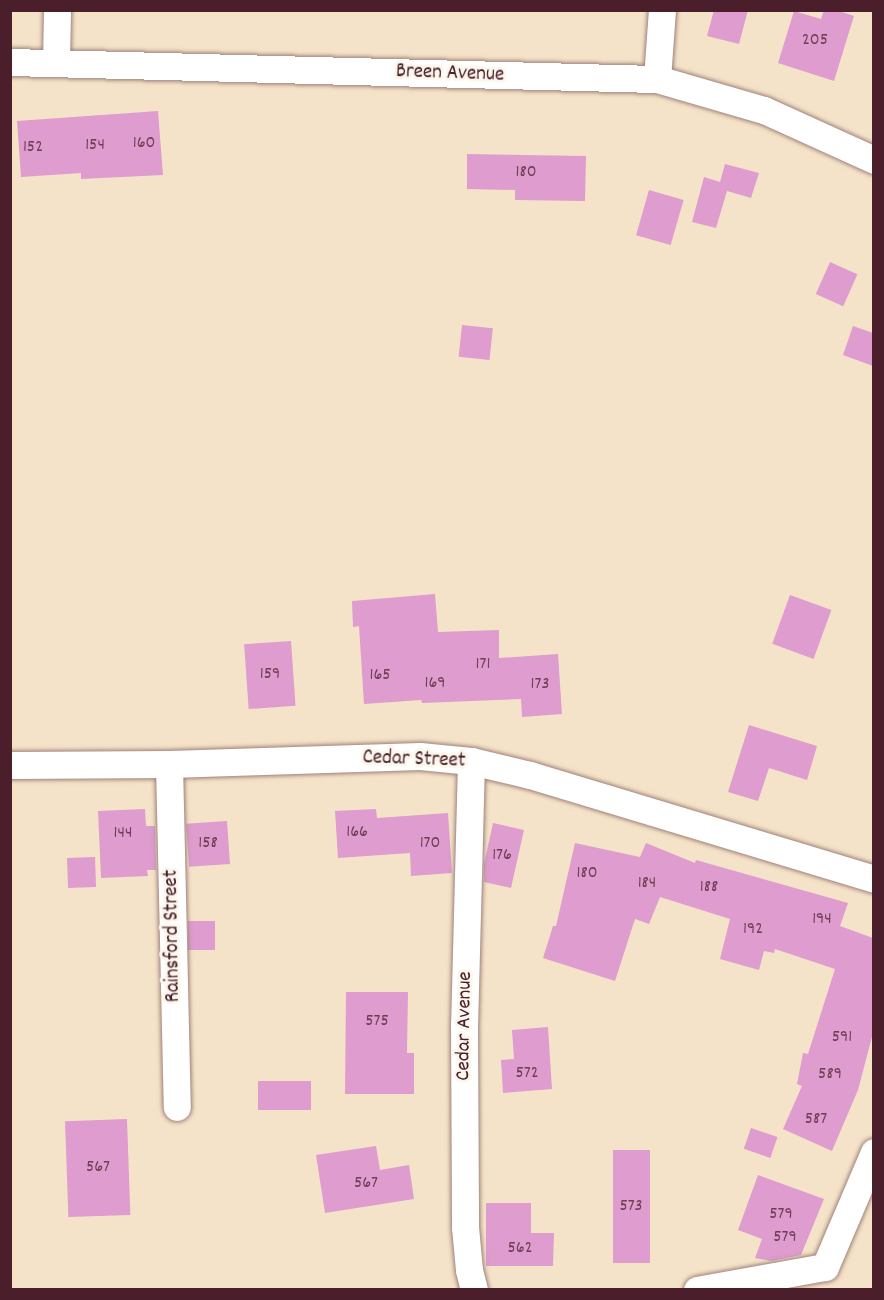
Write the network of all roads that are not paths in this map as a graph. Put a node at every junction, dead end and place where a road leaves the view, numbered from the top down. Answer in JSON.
{"nodes":[{"id":1,"x":57,"y":10,"type":"edge"},
{"id":2,"x":662,"y":10,"type":"edge"},
{"id":3,"x":10,"y":62,"type":"edge"},
{"id":4,"x":56,"y":63,"type":"junction"},
{"id":5,"x":657,"y":79,"type":"junction"},
{"id":6,"x":873,"y":160,"type":"edge"},
{"id":7,"x":471,"y":761,"type":"junction"},
{"id":8,"x":168,"y":764,"type":"junction"},
{"id":9,"x":10,"y":765,"type":"edge"},
{"id":10,"x":873,"y":879,"type":"edge"},
{"id":11,"x":177,"y":1107,"type":"dead end"},
{"id":12,"x":873,"y":1152,"type":"edge"},
{"id":13,"x":474,"y":1290,"type":"edge"},
{"id":14,"x":697,"y":1290,"type":"edge"}],
"edges":[{"from":1,"to":4,"type":"street"},
{"from":2,"to":5,"type":"street"},
{"from":3,"to":4,"type":"street","name":"Breen Avenue"},
{"from":4,"to":5,"type":"street","name":"Breen Avenue"},
{"from":5,"to":6,"type":"street","name":"Breen Avenue"},
{"from":7,"to":8,"type":"street","name":"Cedar Street"},
{"from":7,"to":10,"type":"street","name":"Cedar Street"},
{"from":7,"to":13,"type":"street","name":"Cedar Avenue"},
{"from":8,"to":9,"type":"street","name":"Cedar Street"},
{"from":8,"to":11,"type":"street","name":"Rainsford Street"},
{"from":12,"to":14,"type":"street"}]}
